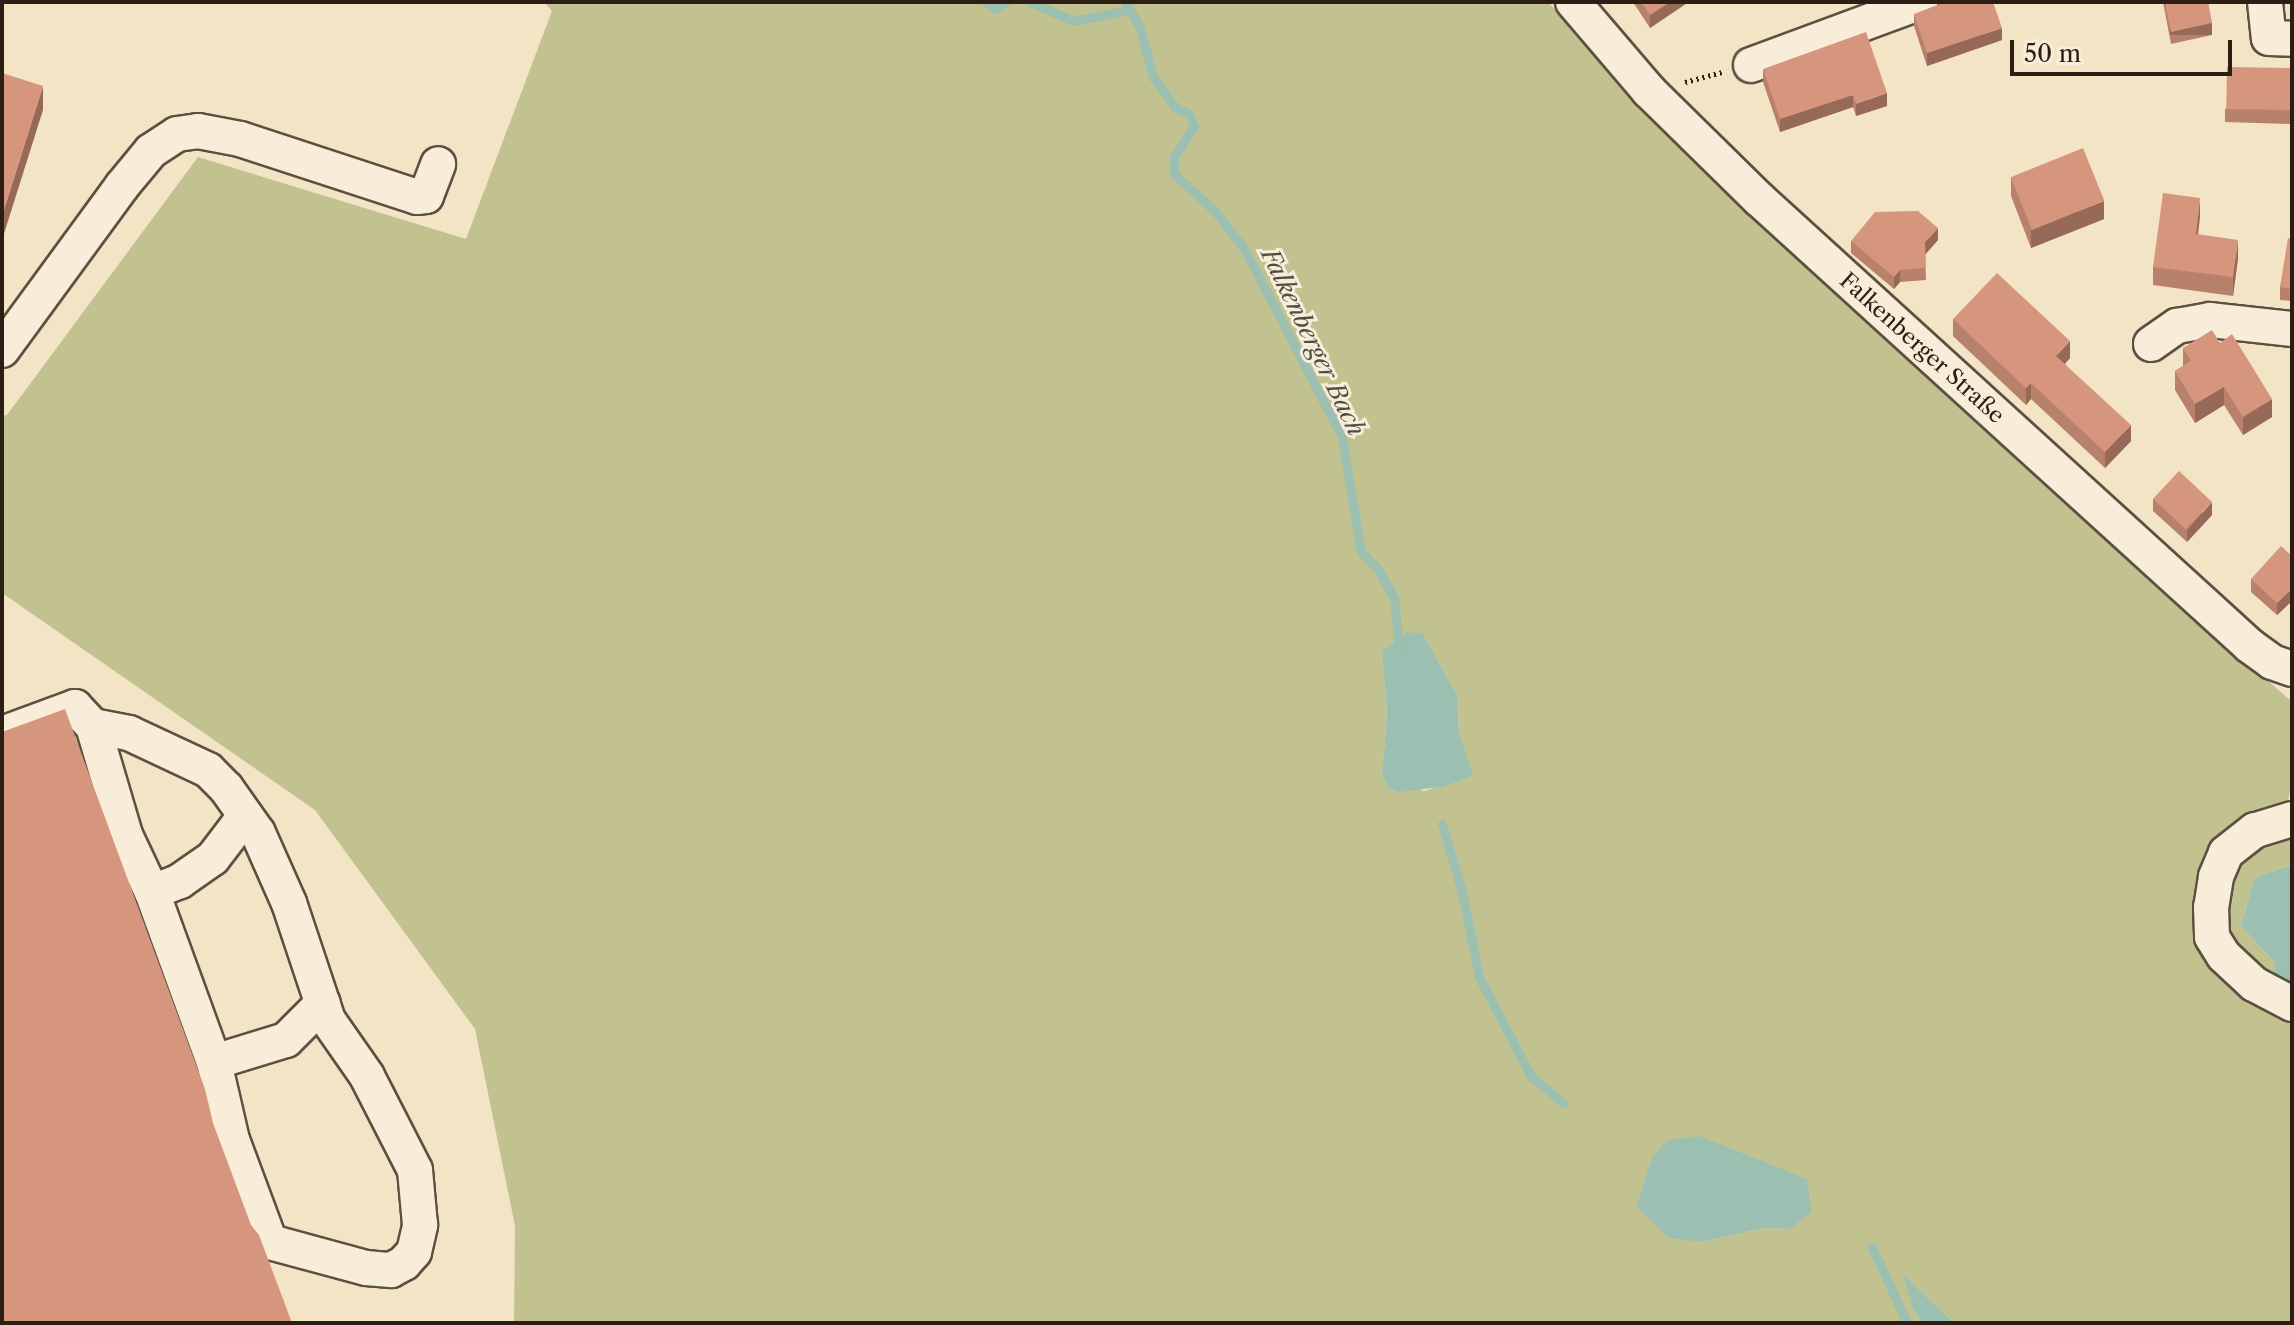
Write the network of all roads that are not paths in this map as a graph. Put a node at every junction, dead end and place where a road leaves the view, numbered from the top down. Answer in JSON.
{"nodes":[{"id":1,"x":1573,"y":2,"type":"edge"},
{"id":2,"x":1921,"y":2,"type":"edge"},
{"id":3,"x":2265,"y":2,"type":"edge"},
{"id":4,"x":2292,"y":39,"type":"edge"},
{"id":5,"x":1751,"y":65,"type":"road end"},
{"id":6,"x":438,"y":164,"type":"dead end"},
{"id":7,"x":2292,"y":329,"type":"edge"},
{"id":8,"x":2151,"y":344,"type":"dead end"},
{"id":9,"x":2,"y":350,"type":"edge"},
{"id":10,"x":2292,"y":669,"type":"edge"},
{"id":11,"x":93,"y":726,"type":"junction"},
{"id":12,"x":2,"y":734,"type":"edge"},
{"id":13,"x":245,"y":816,"type":"junction"},
{"id":14,"x":2292,"y":819,"type":"edge"},
{"id":15,"x":152,"y":892,"type":"junction"},
{"id":16,"x":323,"y":1003,"type":"junction"},
{"id":17,"x":2292,"y":1004,"type":"edge"},
{"id":18,"x":214,"y":1062,"type":"junction"}],
"edges":[{"from":1,"to":10,"type":"street","name":"Falkenberger Straße"},
{"from":2,"to":5,"type":"street"},
{"from":3,"to":4,"type":"street"},
{"from":6,"to":9,"type":"street"},
{"from":7,"to":8,"type":"street"},
{"from":11,"to":12,"type":"street"},
{"from":11,"to":13,"type":"street"},
{"from":11,"to":15,"type":"street"},
{"from":13,"to":15,"type":"street"},
{"from":13,"to":16,"type":"street"},
{"from":14,"to":17,"type":"street"},
{"from":15,"to":18,"type":"street"},
{"from":16,"to":18,"type":"street"},
{"from":16,"to":18,"type":"street"}]}
